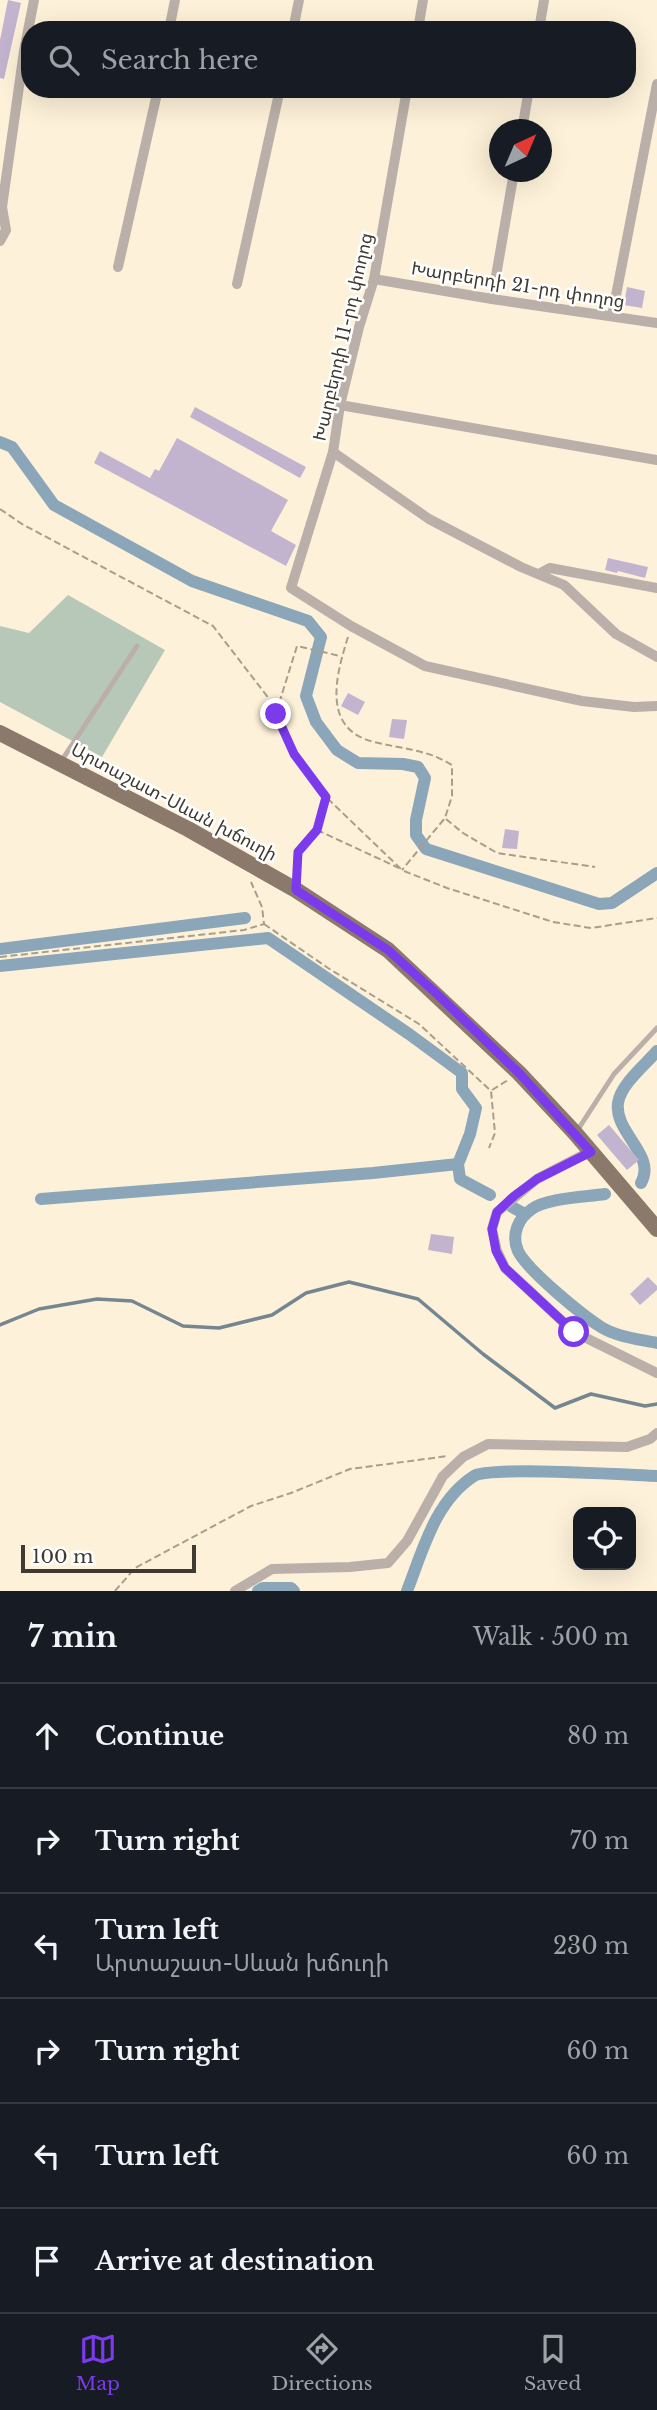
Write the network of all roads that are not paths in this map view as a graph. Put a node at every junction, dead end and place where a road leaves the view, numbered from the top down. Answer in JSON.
{"nodes":[{"id":1,"x":34,"y":0,"type":"edge"},
{"id":2,"x":175,"y":0,"type":"edge"},
{"id":3,"x":299,"y":0,"type":"edge"},
{"id":4,"x":423,"y":0,"type":"edge"},
{"id":5,"x":544,"y":0,"type":"edge"},
{"id":6,"x":29,"y":21,"type":"edge"},
{"id":7,"x":171,"y":21,"type":"edge"},
{"id":8,"x":295,"y":21,"type":"edge"},
{"id":9,"x":420,"y":21,"type":"edge"},
{"id":10,"x":540,"y":21,"type":"edge"},
{"id":11,"x":21,"y":66,"type":"edge"},
{"id":12,"x":657,"y":85,"type":"edge"},
{"id":13,"x":156,"y":98,"type":"edge"},
{"id":14,"x":278,"y":98,"type":"edge"},
{"id":15,"x":405,"y":98,"type":"edge"},
{"id":16,"x":527,"y":98,"type":"edge"},
{"id":17,"x":524,"y":119,"type":"edge"},
{"id":18,"x":512,"y":182,"type":"edge"},
{"id":19,"x":0,"y":241,"type":"edge"},
{"id":20,"x":118,"y":267,"type":"dead end"},
{"id":21,"x":374,"y":278,"type":"junction"},
{"id":22,"x":237,"y":284,"type":"dead end"},
{"id":23,"x":492,"y":299,"type":"junction"},
{"id":24,"x":612,"y":316,"type":"junction"},
{"id":25,"x":657,"y":323,"type":"edge"},
{"id":26,"x":340,"y":405,"type":"junction"},
{"id":27,"x":333,"y":452,"type":"junction"},
{"id":28,"x":657,"y":460,"type":"edge"},
{"id":29,"x":539,"y":574,"type":"junction"},
{"id":30,"x":657,"y":588,"type":"edge"},
{"id":31,"x":137,"y":646,"type":"dead end"},
{"id":32,"x":657,"y":657,"type":"edge"},
{"id":33,"x":657,"y":706,"type":"edge"},
{"id":34,"x":0,"y":733,"type":"edge"},
{"id":35,"x":60,"y":762,"type":"junction"},
{"id":36,"x":657,"y":1028,"type":"edge"},
{"id":37,"x":575,"y":1133,"type":"junction"},
{"id":38,"x":591,"y":1152,"type":"junction"},
{"id":39,"x":654,"y":1220,"type":"edge"},
{"id":40,"x":657,"y":1373,"type":"edge"},
{"id":41,"x":657,"y":1433,"type":"edge"},
{"id":42,"x":235,"y":1591,"type":"edge"}],
"edges":[{"from":1,"to":6,"type":"street"},
{"from":2,"to":7,"type":"street"},
{"from":3,"to":8,"type":"street"},
{"from":4,"to":9,"type":"street"},
{"from":5,"to":10,"type":"street"},
{"from":11,"to":19,"type":"street"},
{"from":12,"to":24,"type":"street"},
{"from":13,"to":20,"type":"street"},
{"from":14,"to":22,"type":"street"},
{"from":15,"to":21,"type":"street","name":"Խարբերդի 11-րդ փողոց"},
{"from":16,"to":17,"type":"street"},
{"from":18,"to":23,"type":"street"},
{"from":21,"to":23,"type":"street","name":"Խարբերդի 21-րդ փողոց"},
{"from":21,"to":26,"type":"street","name":"Խարբերդի 11-րդ փողոց"},
{"from":23,"to":24,"type":"street","name":"Խարբերդի 21-րդ փողոց"},
{"from":24,"to":25,"type":"street","name":"Խարբերդի 21-րդ փողոց"},
{"from":26,"to":27,"type":"street","name":"Խարբերդի 11-րդ փողոց"},
{"from":26,"to":28,"type":"street"},
{"from":27,"to":29,"type":"street"},
{"from":27,"to":33,"type":"street","name":"Խարբերդի 11-րդ փողոց"},
{"from":29,"to":30,"type":"street"},
{"from":29,"to":32,"type":"street"},
{"from":31,"to":35,"type":"lane"},
{"from":34,"to":35,"type":"main road","name":"Արտաշատ-Սևան խճուղի"},
{"from":35,"to":37,"type":"main road","name":"Արտաշատ-Սևան խճուղի"},
{"from":36,"to":37,"type":"lane"},
{"from":37,"to":38,"type":"main road","name":"Արտաշատ-Սևան խճուղի"},
{"from":38,"to":39,"type":"main road","name":"Արտաշատ-Սևան խճուղի"},
{"from":38,"to":40,"type":"street"},
{"from":41,"to":42,"type":"street"}]}
